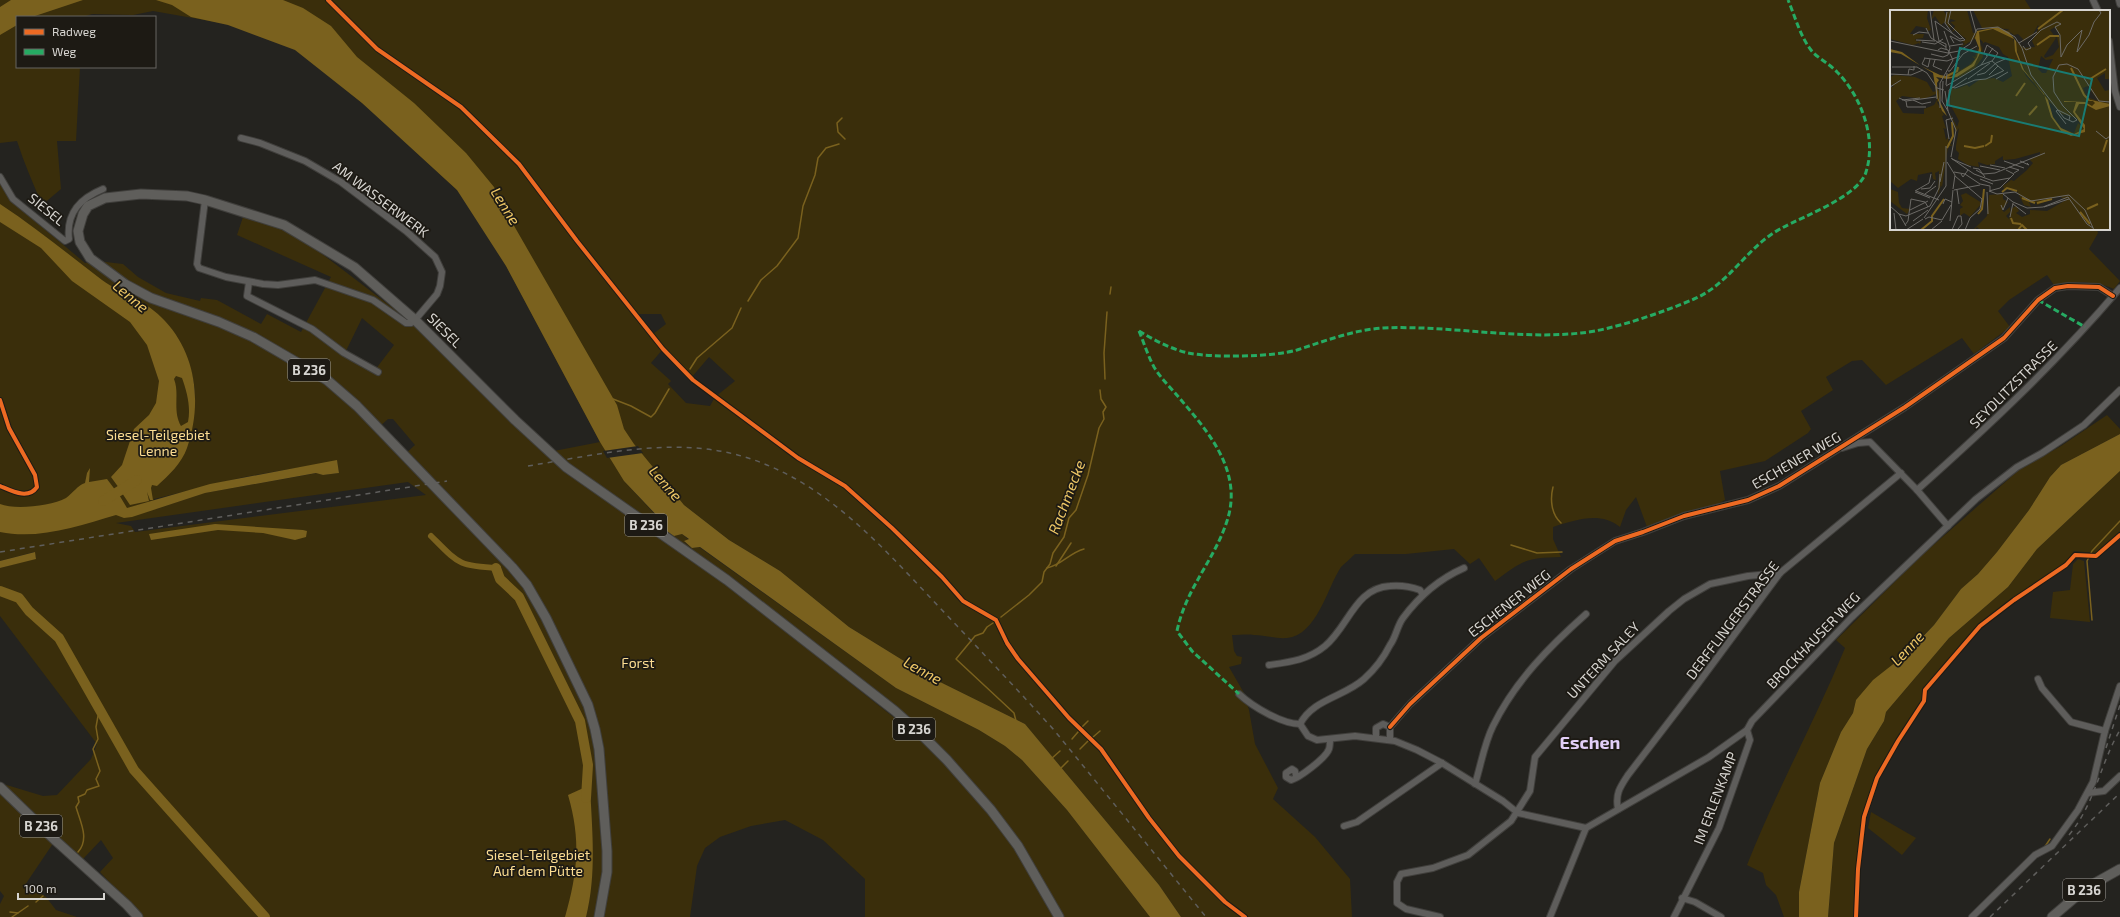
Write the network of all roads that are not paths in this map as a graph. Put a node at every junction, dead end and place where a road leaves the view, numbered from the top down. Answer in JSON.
{"nodes":[{"id":1,"x":2093,"y":0,"type":"edge"},
{"id":2,"x":2119,"y":0,"type":"edge"},
{"id":3,"x":2120,"y":4,"type":"edge"},
{"id":4,"x":2098,"y":10,"type":"edge"},
{"id":5,"x":2110,"y":50,"type":"edge"},
{"id":6,"x":2120,"y":107,"type":"edge"},
{"id":7,"x":241,"y":138,"type":"dead end"},
{"id":8,"x":0,"y":177,"type":"edge"},
{"id":9,"x":103,"y":189,"type":"dead end"},
{"id":10,"x":206,"y":200,"type":"junction"},
{"id":11,"x":249,"y":282,"type":"junction"},
{"id":12,"x":2120,"y":288,"type":"edge"},
{"id":13,"x":2113,"y":296,"type":"junction"},
{"id":14,"x":415,"y":320,"type":"junction"},
{"id":15,"x":378,"y":372,"type":"dead end"},
{"id":16,"x":2120,"y":390,"type":"edge"},
{"id":17,"x":1838,"y":448,"type":"junction"},
{"id":18,"x":1901,"y":473,"type":"junction"},
{"id":19,"x":1917,"y":490,"type":"junction"},
{"id":20,"x":1948,"y":526,"type":"junction"},
{"id":21,"x":1464,"y":568,"type":"dead end"},
{"id":22,"x":1780,"y":573,"type":"junction"},
{"id":23,"x":1423,"y":595,"type":"junction"},
{"id":24,"x":1586,"y":614,"type":"dead end"},
{"id":25,"x":1269,"y":664,"type":"dead end"},
{"id":26,"x":2038,"y":679,"type":"dead end"},
{"id":27,"x":2120,"y":686,"type":"edge"},
{"id":28,"x":1239,"y":694,"type":"dead end"},
{"id":29,"x":1300,"y":724,"type":"junction"},
{"id":30,"x":1390,"y":727,"type":"junction"},
{"id":31,"x":1747,"y":730,"type":"junction"},
{"id":32,"x":2105,"y":731,"type":"junction"},
{"id":33,"x":1376,"y":736,"type":"junction"},
{"id":34,"x":1330,"y":739,"type":"junction"},
{"id":35,"x":1390,"y":740,"type":"junction"},
{"id":36,"x":1442,"y":763,"type":"junction"},
{"id":37,"x":1296,"y":776,"type":"dead end"},
{"id":38,"x":2120,"y":776,"type":"edge"},
{"id":39,"x":1475,"y":784,"type":"junction"},
{"id":40,"x":0,"y":787,"type":"edge"},
{"id":41,"x":2088,"y":793,"type":"junction"},
{"id":42,"x":1618,"y":808,"type":"junction"},
{"id":43,"x":1518,"y":813,"type":"junction"},
{"id":44,"x":1344,"y":826,"type":"dead end"},
{"id":45,"x":1586,"y":828,"type":"junction"},
{"id":46,"x":2120,"y":870,"type":"edge"},
{"id":47,"x":1682,"y":898,"type":"junction"},
{"id":48,"x":138,"y":917,"type":"edge"},
{"id":49,"x":599,"y":917,"type":"edge"},
{"id":50,"x":1059,"y":917,"type":"edge"},
{"id":51,"x":1440,"y":917,"type":"edge"},
{"id":52,"x":1550,"y":917,"type":"edge"},
{"id":53,"x":1674,"y":917,"type":"edge"},
{"id":54,"x":1721,"y":917,"type":"edge"},
{"id":55,"x":1972,"y":917,"type":"edge"},
{"id":56,"x":2052,"y":917,"type":"edge"}],
"edges":[{"from":1,"to":4,"type":"street"},
{"from":2,"to":3,"type":"street"},
{"from":5,"to":6,"type":"street"},
{"from":7,"to":14,"type":"street","name":"AM WASSERWERK"},
{"from":8,"to":9,"type":"street","name":"SIESEL"},
{"from":10,"to":11,"type":"street","name":"SIESEL"},
{"from":10,"to":14,"type":"main road","number":"B 236"},
{"from":10,"to":49,"type":"main road","number":"B 236"},
{"from":11,"to":14,"type":"street","name":"SIESEL"},
{"from":11,"to":15,"type":"street"},
{"from":12,"to":13,"type":"street","name":"SEYDLITZSTRASSE"},
{"from":13,"to":17,"type":"street","name":"ESCHENER WEG"},
{"from":13,"to":19,"type":"street","name":"SEYDLITZSTRASSE"},
{"from":14,"to":50,"type":"main road","name":"SIESEL","number":"B 236"},
{"from":16,"to":20,"type":"street","name":"BROCKHAUSER WEG"},
{"from":17,"to":18,"type":"street"},
{"from":17,"to":30,"type":"street","name":"ESCHENER WEG"},
{"from":18,"to":19,"type":"street"},
{"from":18,"to":22,"type":"street","name":"DERFFLINGERSTRASSE"},
{"from":19,"to":20,"type":"street"},
{"from":20,"to":31,"type":"street","name":"BROCKHAUSER WEG"},
{"from":21,"to":23,"type":"street"},
{"from":22,"to":42,"type":"street","name":"DERFFLINGERSTRASSE"},
{"from":22,"to":43,"type":"street","name":"UNTERM SALEY"},
{"from":23,"to":25,"type":"street"},
{"from":23,"to":29,"type":"street"},
{"from":24,"to":39,"type":"street"},
{"from":26,"to":32,"type":"street"},
{"from":27,"to":32,"type":"street"},
{"from":28,"to":29,"type":"street"},
{"from":29,"to":34,"type":"street"},
{"from":30,"to":33,"type":"street"},
{"from":30,"to":35,"type":"street"},
{"from":31,"to":42,"type":"street","name":"BROCKHAUSER WEG"},
{"from":31,"to":47,"type":"street","name":"IM ERLENKAMP"},
{"from":32,"to":41,"type":"street"},
{"from":33,"to":34,"type":"street"},
{"from":33,"to":35,"type":"street"},
{"from":34,"to":37,"type":"street"},
{"from":35,"to":36,"type":"street"},
{"from":36,"to":39,"type":"street"},
{"from":36,"to":44,"type":"street"},
{"from":38,"to":41,"type":"street"},
{"from":39,"to":43,"type":"street"},
{"from":40,"to":48,"type":"main road","number":"B 236"},
{"from":41,"to":55,"type":"street"},
{"from":42,"to":45,"type":"street","name":"BROCKHAUSER WEG"},
{"from":43,"to":45,"type":"street"},
{"from":43,"to":51,"type":"street","name":"UNTERM SALEY"},
{"from":45,"to":52,"type":"street"},
{"from":46,"to":56,"type":"main road","number":"B 236"},
{"from":47,"to":53,"type":"street","name":"IM ERLENKAMP"},
{"from":47,"to":54,"type":"street"}]}
